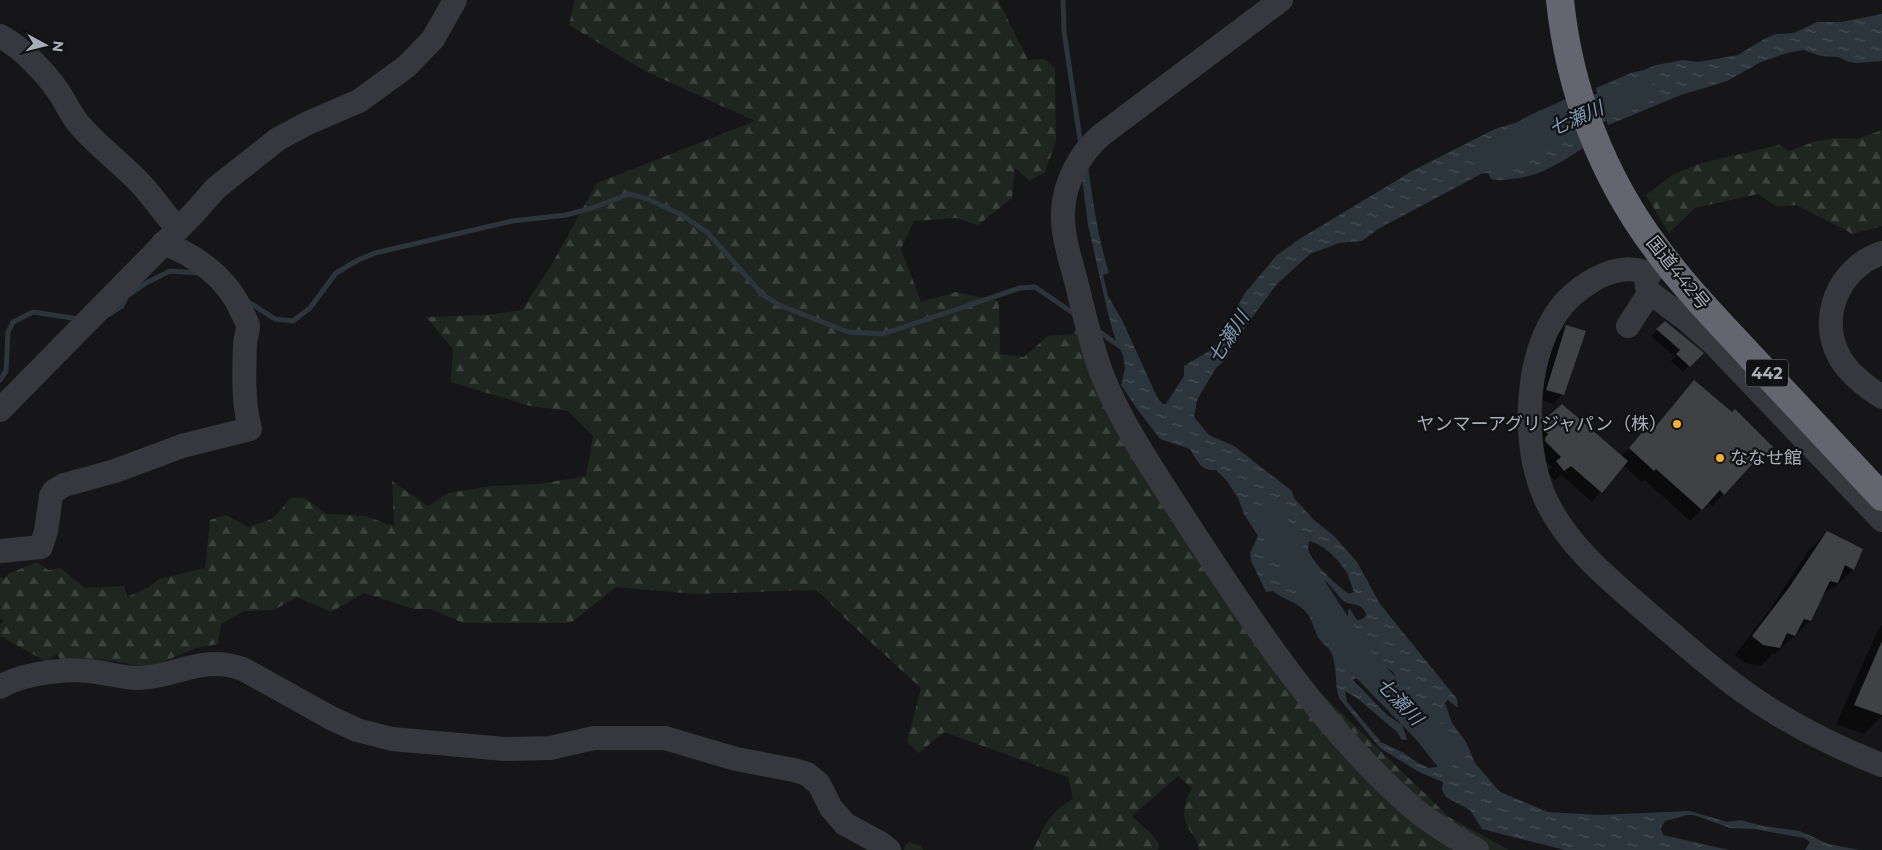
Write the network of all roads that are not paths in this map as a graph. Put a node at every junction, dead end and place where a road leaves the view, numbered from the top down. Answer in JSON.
{"nodes":[{"id":1,"x":455,"y":0,"type":"edge"},
{"id":2,"x":1281,"y":0,"type":"edge"},
{"id":3,"x":1560,"y":0,"type":"edge"},
{"id":4,"x":0,"y":36,"type":"edge"},
{"id":5,"x":171,"y":236,"type":"junction"},
{"id":6,"x":1882,"y":253,"type":"edge"},
{"id":7,"x":1655,"y":268,"type":"junction"},
{"id":8,"x":1628,"y":326,"type":"dead end"},
{"id":9,"x":1882,"y":397,"type":"edge"},
{"id":10,"x":0,"y":410,"type":"edge"},
{"id":11,"x":1882,"y":498,"type":"edge"},
{"id":12,"x":1882,"y":520,"type":"edge"},
{"id":13,"x":0,"y":551,"type":"edge"},
{"id":14,"x":0,"y":687,"type":"edge"},
{"id":15,"x":1882,"y":765,"type":"edge"},
{"id":16,"x":889,"y":850,"type":"edge"},
{"id":17,"x":1477,"y":850,"type":"edge"}],
"edges":[{"from":1,"to":5,"type":"street"},
{"from":2,"to":17,"type":"street"},
{"from":3,"to":7,"type":"highway","name":"国道442号","number":"442"},
{"from":4,"to":5,"type":"street"},
{"from":5,"to":10,"type":"street"},
{"from":5,"to":13,"type":"street"},
{"from":6,"to":9,"type":"street"},
{"from":7,"to":8,"type":"street"},
{"from":7,"to":11,"type":"highway","name":"国道442号","number":"442"},
{"from":7,"to":12,"type":"street"},
{"from":7,"to":15,"type":"street"},
{"from":14,"to":16,"type":"street"}]}
